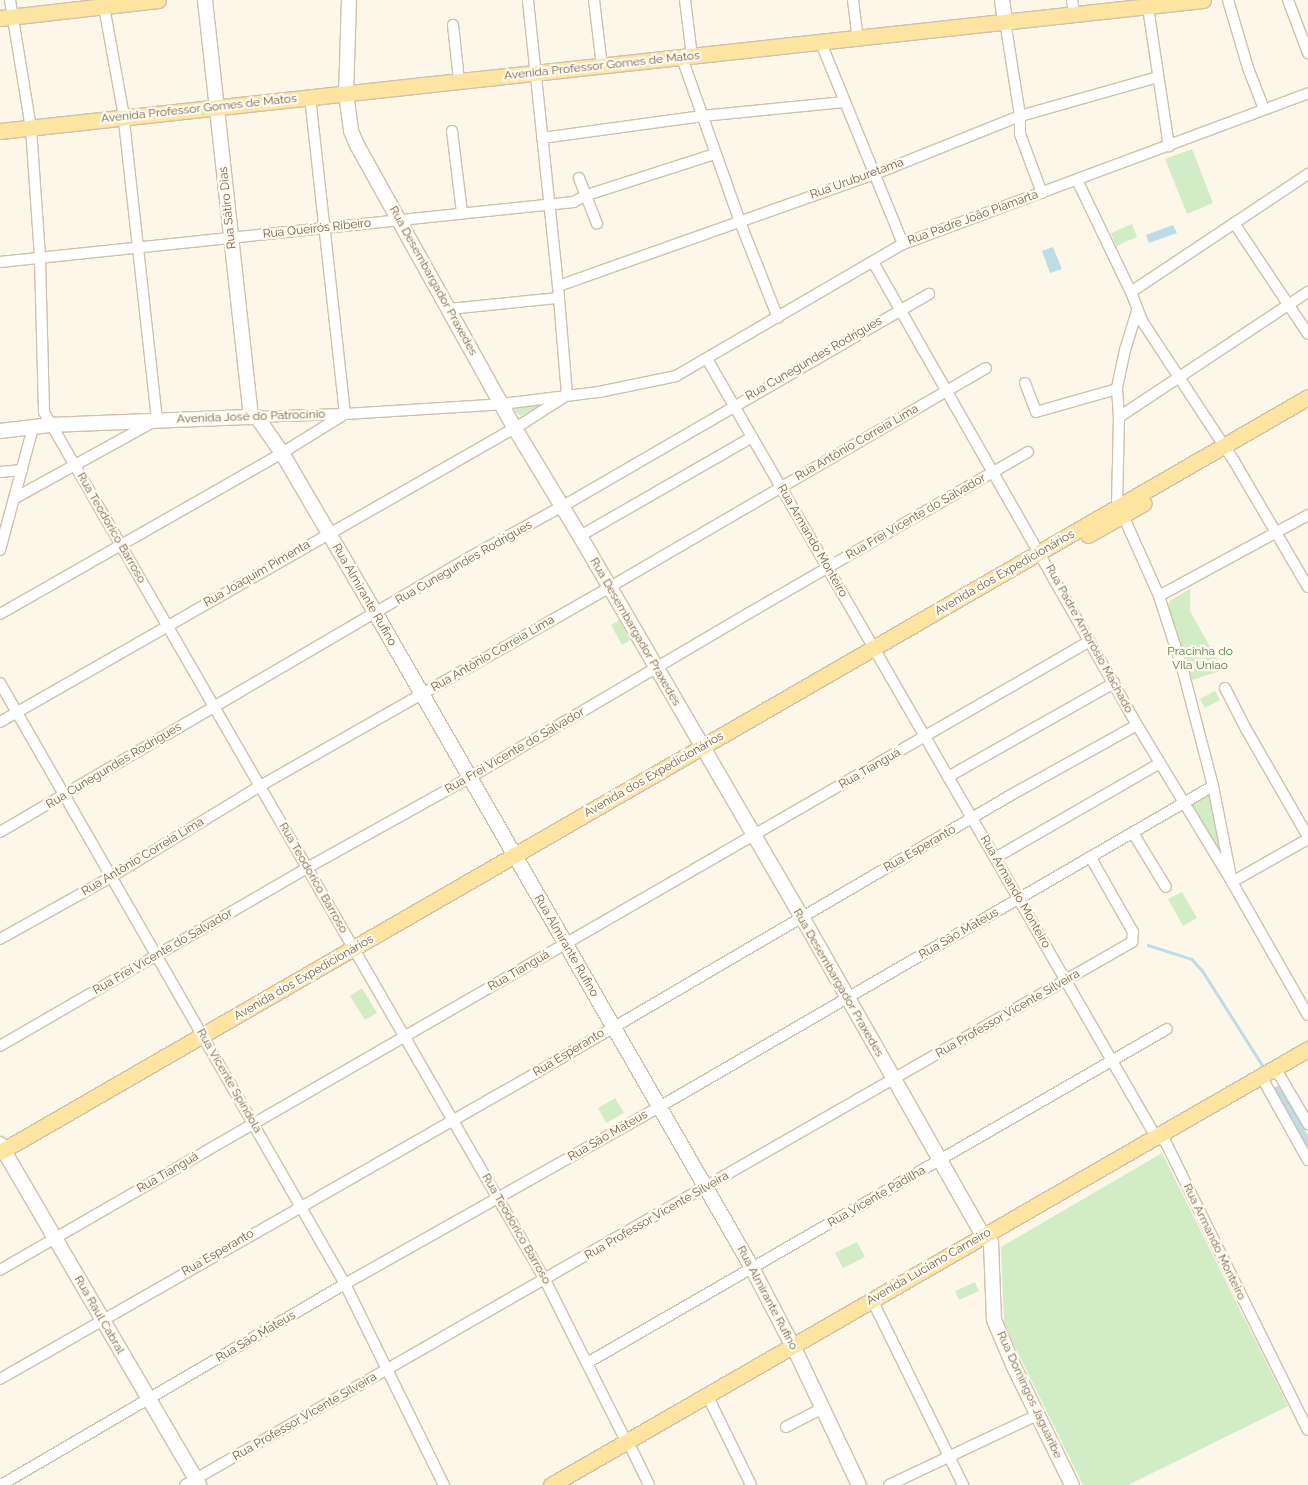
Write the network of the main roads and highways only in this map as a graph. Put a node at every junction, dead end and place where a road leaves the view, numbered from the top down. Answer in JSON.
{"nodes":[{"id":1,"x":158,"y":0,"type":"edge"},
{"id":2,"x":1203,"y":0,"type":"edge"},
{"id":3,"x":1147,"y":2,"type":"edge"},
{"id":4,"x":104,"y":3,"type":"edge"},
{"id":5,"x":1073,"y":6,"type":"edge"},
{"id":6,"x":6,"y":18,"type":"edge"},
{"id":7,"x":0,"y":131,"type":"edge"},
{"id":8,"x":1308,"y":397,"type":"edge"},
{"id":9,"x":1308,"y":409,"type":"edge"},
{"id":10,"x":1226,"y":449,"type":"junction"},
{"id":11,"x":1308,"y":1049,"type":"edge"},
{"id":12,"x":1308,"y":1060,"type":"edge"},
{"id":13,"x":1272,"y":1077,"type":"junction"},
{"id":14,"x":2,"y":1154,"type":"edge"},
{"id":15,"x":920,"y":1278,"type":"junction"},
{"id":16,"x":795,"y":1350,"type":"junction"},
{"id":17,"x":629,"y":1446,"type":"junction"},
{"id":18,"x":551,"y":1485,"type":"edge"},
{"id":19,"x":570,"y":1485,"type":"edge"}],
"edges":[{"from":1,"to":4,"type":"main road"},
{"from":2,"to":3,"type":"main road","name":"Avenida Professor Gomes de Matos"},
{"from":3,"to":5,"type":"main road","name":"Avenida Professor Gomes de Matos"},
{"from":4,"to":6,"type":"main road"},
{"from":5,"to":7,"type":"main road","name":"Avenida Professor Gomes de Matos"},
{"from":8,"to":10,"type":"main road","name":"Avenida dos Expedicionários"},
{"from":9,"to":10,"type":"main road","name":"Avenida dos Expedicionários"},
{"from":10,"to":14,"type":"main road","name":"Avenida dos Expedicionários"},
{"from":11,"to":13,"type":"main road","name":"Avenida Luciano Carneiro"},
{"from":12,"to":13,"type":"main road","name":"Avenida Luciano Carneiro"},
{"from":13,"to":15,"type":"main road","name":"Avenida Luciano Carneiro"},
{"from":15,"to":16,"type":"main road","name":"Avenida Luciano Carneiro"},
{"from":15,"to":16,"type":"main road","name":"Avenida Luciano Carneiro"},
{"from":16,"to":17,"type":"main road","name":"Avenida Luciano Carneiro"},
{"from":16,"to":17,"type":"main road","name":"Avenida Luciano Carneiro"},
{"from":17,"to":18,"type":"main road","name":"Avenida Luciano Carneiro"},
{"from":17,"to":19,"type":"main road","name":"Avenida Luciano Carneiro"}]}
